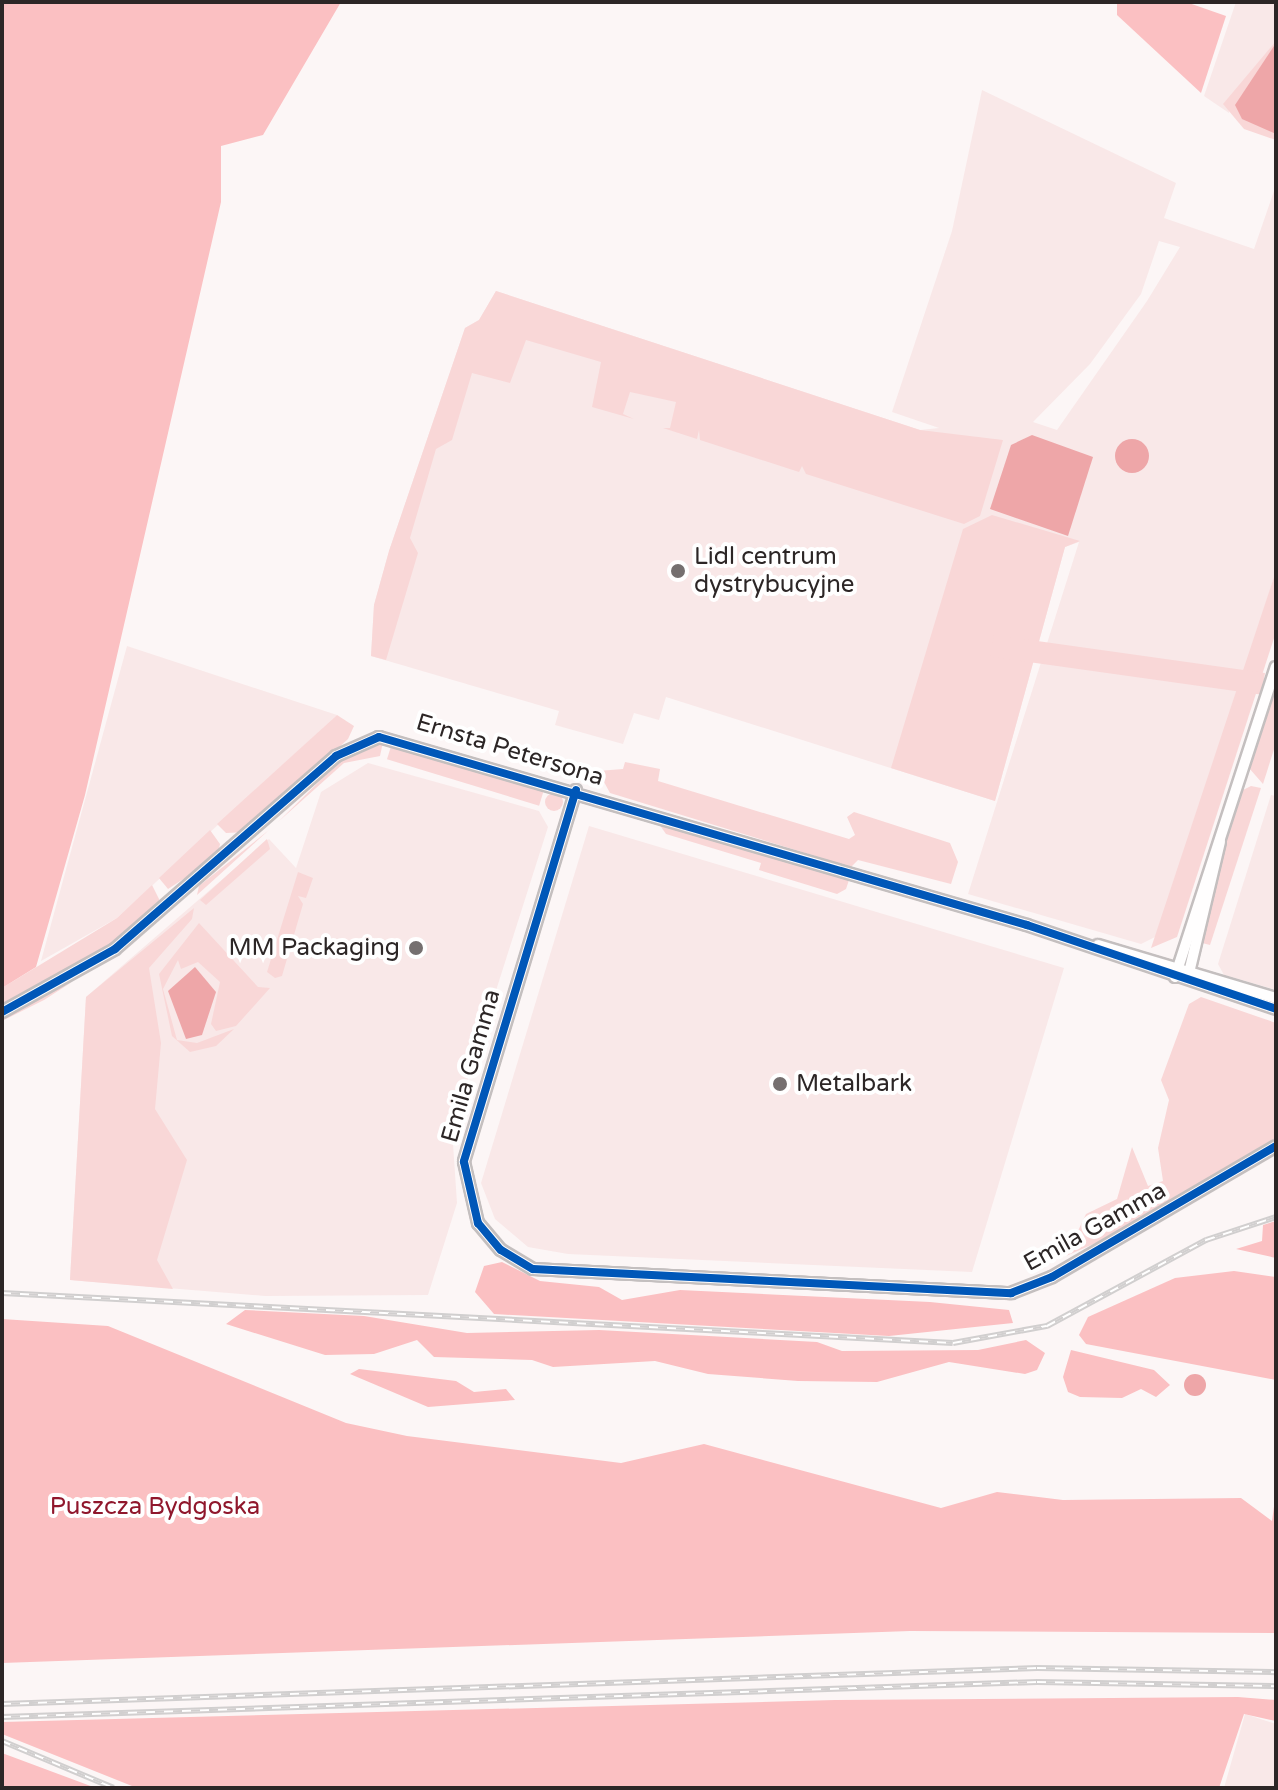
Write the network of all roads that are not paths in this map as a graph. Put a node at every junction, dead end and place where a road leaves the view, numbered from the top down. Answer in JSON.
{"nodes":[{"id":1,"x":1276,"y":667,"type":"edge"},
{"id":2,"x":576,"y":790,"type":"junction"},
{"id":3,"x":1182,"y":975,"type":"junction"},
{"id":4,"x":1276,"y":998,"type":"edge"},
{"id":5,"x":1276,"y":1009,"type":"edge"},
{"id":6,"x":2,"y":1012,"type":"edge"},
{"id":7,"x":1276,"y":1146,"type":"edge"}],
"edges":[{"from":1,"to":3,"type":"street"},
{"from":2,"to":3,"type":"street","name":"Ernsta Petersona"},
{"from":2,"to":6,"type":"street","name":"Ernsta Petersona"},
{"from":2,"to":7,"type":"street","name":"Emila Gamma"},
{"from":3,"to":4,"type":"street","name":"Ernsta Petersona"},
{"from":3,"to":5,"type":"street","name":"Ernsta Petersona"}]}
